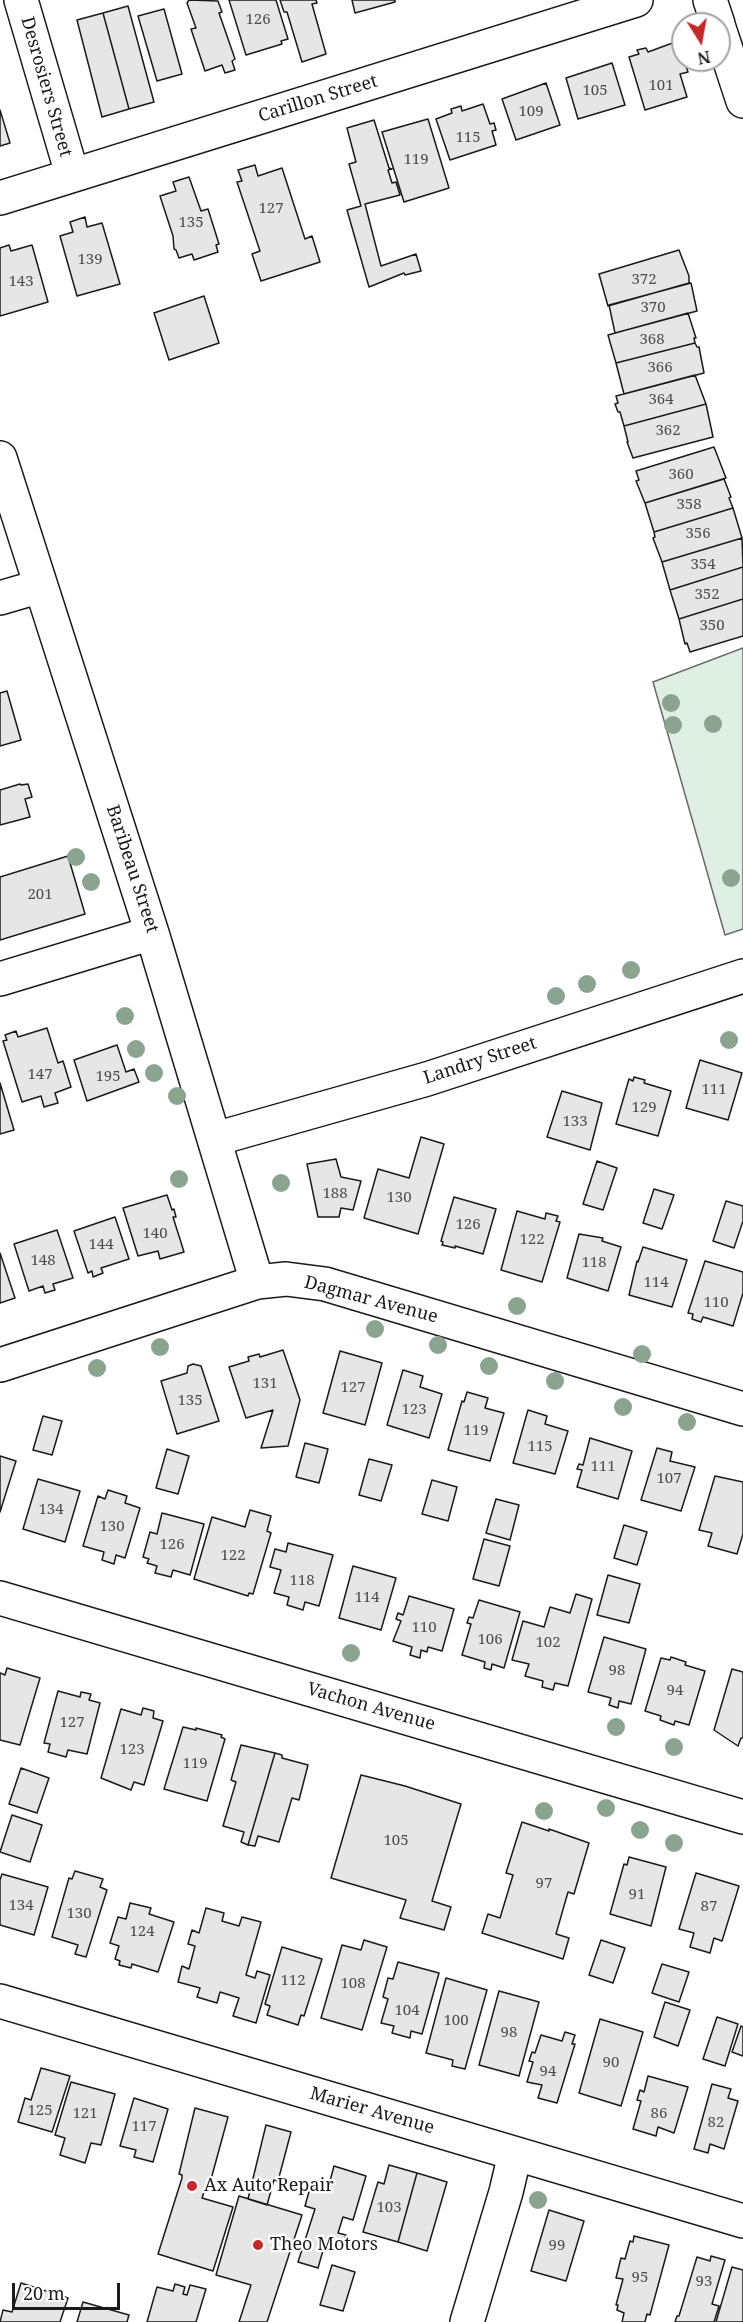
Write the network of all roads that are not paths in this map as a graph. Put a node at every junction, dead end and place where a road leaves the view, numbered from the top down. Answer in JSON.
{"nodes":[{"id":1,"x":21,"y":0,"type":"edge"},
{"id":2,"x":636,"y":0,"type":"edge"},
{"id":3,"x":731,"y":65,"type":"edge"},
{"id":4,"x":743,"y":101,"type":"edge"},
{"id":5,"x":72,"y":174,"type":"junction"},
{"id":6,"x":0,"y":198,"type":"edge"},
{"id":7,"x":0,"y":458,"type":"edge"},
{"id":8,"x":41,"y":586,"type":"junction"},
{"id":9,"x":0,"y":598,"type":"edge"},
{"id":10,"x":152,"y":933,"type":"junction"},
{"id":11,"x":743,"y":976,"type":"edge"},
{"id":12,"x":0,"y":979,"type":"edge"},
{"id":13,"x":215,"y":1139,"type":"junction"},
{"id":14,"x":257,"y":1282,"type":"junction"},
{"id":15,"x":0,"y":1365,"type":"edge"},
{"id":16,"x":743,"y":1409,"type":"edge"},
{"id":17,"x":0,"y":1598,"type":"edge"},
{"id":18,"x":743,"y":1817,"type":"edge"},
{"id":19,"x":0,"y":2001,"type":"edge"},
{"id":20,"x":515,"y":2154,"type":"junction"},
{"id":21,"x":743,"y":2222,"type":"edge"},
{"id":22,"x":467,"y":2322,"type":"edge"}],
"edges":[{"from":1,"to":5,"type":"street","name":"Desrosiers Street"},
{"from":2,"to":5,"type":"street","name":"Carillon Street"},
{"from":3,"to":4,"type":"street"},
{"from":5,"to":6,"type":"street","name":"Carillon Street"},
{"from":7,"to":8,"type":"street","name":"Baribeau Street"},
{"from":8,"to":9,"type":"street"},
{"from":8,"to":10,"type":"street","name":"Baribeau Street"},
{"from":10,"to":12,"type":"street"},
{"from":10,"to":13,"type":"street","name":"Baribeau Street"},
{"from":11,"to":13,"type":"street","name":"Landry Street"},
{"from":13,"to":14,"type":"street","name":"Baribeau Street"},
{"from":14,"to":15,"type":"street","name":"Dagmar Avenue"},
{"from":14,"to":16,"type":"street","name":"Dagmar Avenue"},
{"from":17,"to":18,"type":"street","name":"Vachon Avenue"},
{"from":19,"to":20,"type":"street","name":"Marier Avenue"},
{"from":20,"to":21,"type":"street","name":"Marier Avenue"},
{"from":20,"to":22,"type":"street"}]}
